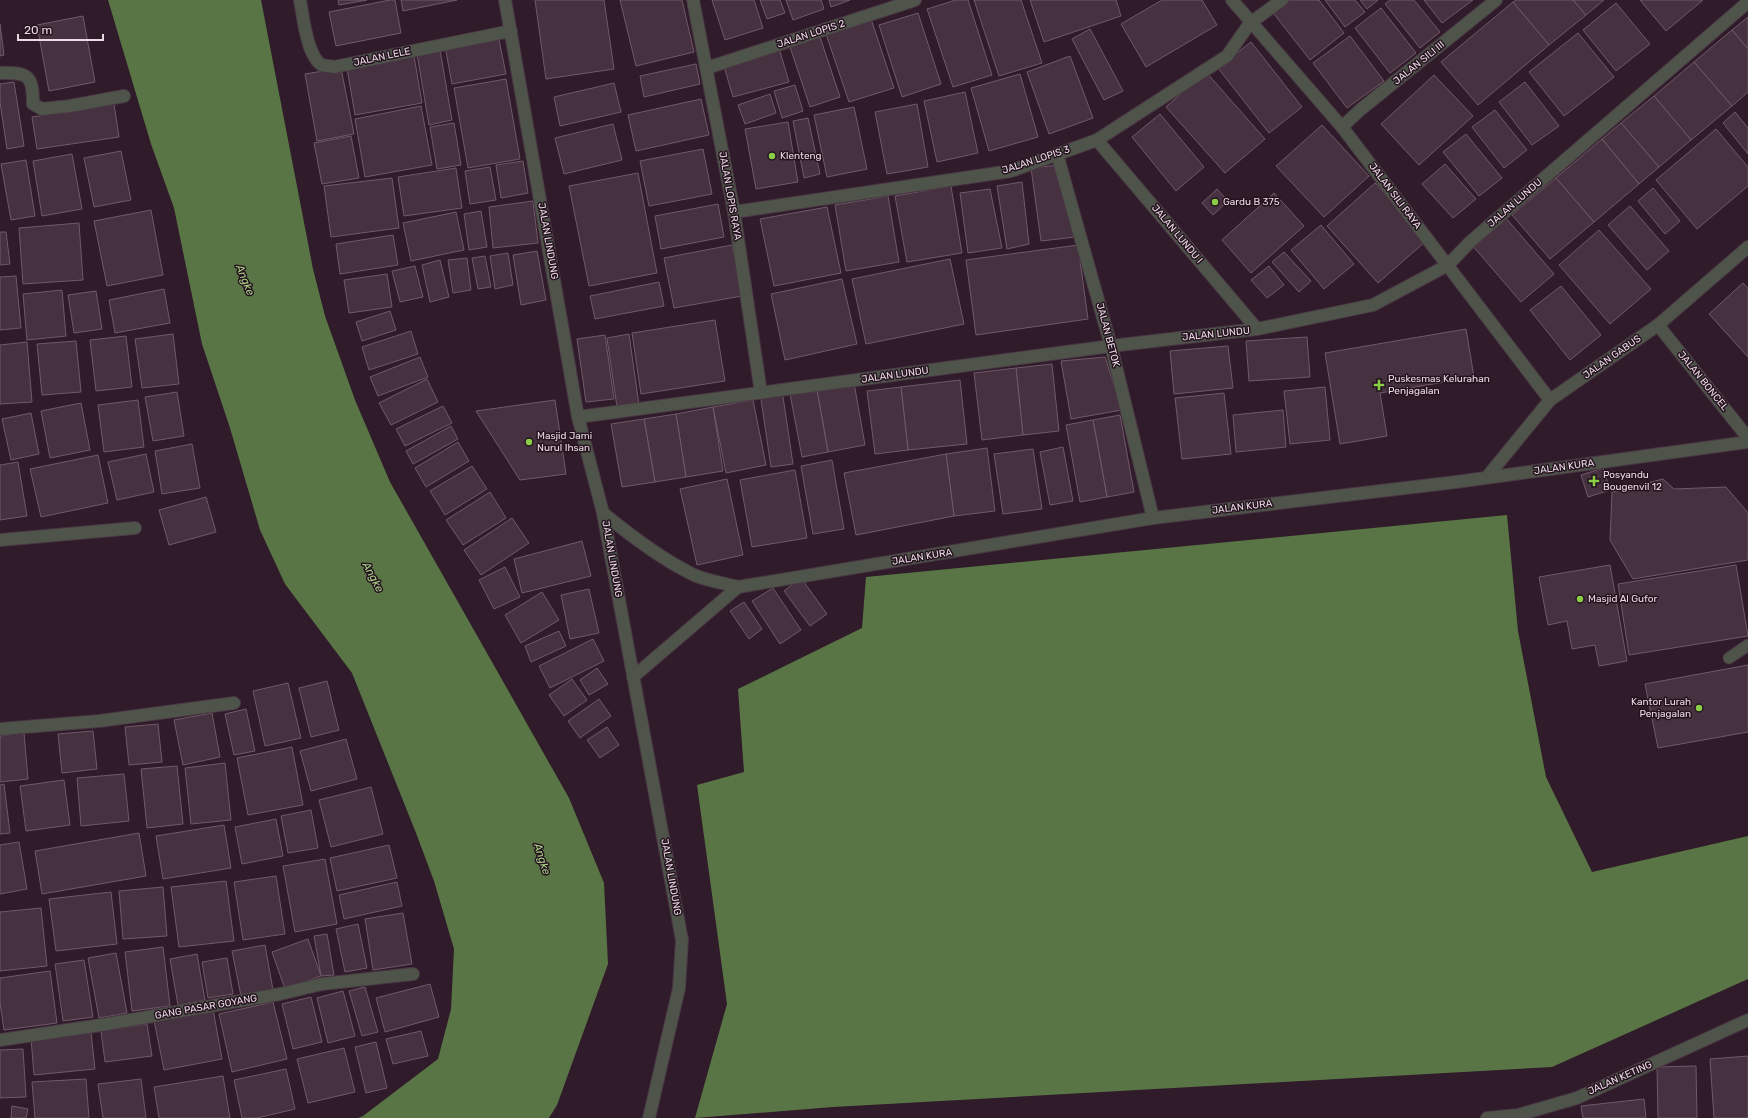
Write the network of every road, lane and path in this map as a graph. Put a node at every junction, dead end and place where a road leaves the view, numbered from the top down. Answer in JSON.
{"nodes":[{"id":1,"x":300,"y":0,"type":"edge"},
{"id":2,"x":505,"y":0,"type":"edge"},
{"id":3,"x":693,"y":0,"type":"edge"},
{"id":4,"x":916,"y":0,"type":"edge"},
{"id":5,"x":1232,"y":0,"type":"edge"},
{"id":6,"x":1282,"y":0,"type":"edge"},
{"id":7,"x":1496,"y":0,"type":"edge"},
{"id":8,"x":1748,"y":2,"type":"edge"},
{"id":9,"x":1250,"y":23,"type":"junction"},
{"id":10,"x":511,"y":30,"type":"junction"},
{"id":11,"x":706,"y":68,"type":"junction"},
{"id":12,"x":0,"y":73,"type":"edge"},
{"id":13,"x":124,"y":96,"type":"dead end"},
{"id":14,"x":1342,"y":127,"type":"junction"},
{"id":15,"x":1096,"y":140,"type":"junction"},
{"id":16,"x":1057,"y":154,"type":"junction"},
{"id":17,"x":734,"y":212,"type":"junction"},
{"id":18,"x":1748,"y":247,"type":"edge"},
{"id":19,"x":1448,"y":265,"type":"junction"},
{"id":20,"x":1658,"y":325,"type":"junction"},
{"id":21,"x":1257,"y":329,"type":"junction"},
{"id":22,"x":1111,"y":346,"type":"junction"},
{"id":23,"x":761,"y":392,"type":"junction"},
{"id":24,"x":1550,"y":400,"type":"junction"},
{"id":25,"x":578,"y":417,"type":"junction"},
{"id":26,"x":1748,"y":438,"type":"edge"},
{"id":27,"x":1748,"y":442,"type":"edge"},
{"id":28,"x":1487,"y":477,"type":"junction"},
{"id":29,"x":603,"y":513,"type":"junction"},
{"id":30,"x":1153,"y":518,"type":"junction"},
{"id":31,"x":135,"y":528,"type":"dead end"},
{"id":32,"x":0,"y":540,"type":"edge"},
{"id":33,"x":738,"y":587,"type":"junction"},
{"id":34,"x":1748,"y":645,"type":"edge"},
{"id":35,"x":1729,"y":658,"type":"dead end"},
{"id":36,"x":633,"y":677,"type":"junction"},
{"id":37,"x":234,"y":703,"type":"dead end"},
{"id":38,"x":0,"y":730,"type":"edge"},
{"id":39,"x":413,"y":974,"type":"dead end"},
{"id":40,"x":1748,"y":1020,"type":"edge"},
{"id":41,"x":0,"y":1040,"type":"edge"},
{"id":42,"x":649,"y":1118,"type":"edge"},
{"id":43,"x":1487,"y":1118,"type":"edge"}],
"edges":[{"from":1,"to":10,"type":"street","name":"JALAN LELE"},
{"from":2,"to":10,"type":"street","name":"JALAN LINDUNG"},
{"from":3,"to":11,"type":"street","name":"JALAN LOPIS RAYA"},
{"from":4,"to":11,"type":"street","name":"JALAN LOPIS 2"},
{"from":5,"to":9,"type":"street","name":"JALAN SILI RAYA"},
{"from":6,"to":9,"type":"street","name":"JALAN LOPIS 3"},
{"from":7,"to":14,"type":"street","name":"JALAN SILI III"},
{"from":8,"to":19,"type":"street","name":"JALAN LUNDU"},
{"from":9,"to":14,"type":"street","name":"JALAN SILI RAYA"},
{"from":9,"to":15,"type":"street","name":"JALAN LOPIS 3"},
{"from":10,"to":25,"type":"street","name":"JALAN LINDUNG"},
{"from":11,"to":17,"type":"street","name":"JALAN LOPIS RAYA"},
{"from":12,"to":13,"type":"street"},
{"from":14,"to":19,"type":"street","name":"JALAN SILI RAYA"},
{"from":15,"to":16,"type":"street","name":"JALAN LOPIS 3"},
{"from":15,"to":21,"type":"street","name":"JALAN LUNDU I"},
{"from":16,"to":17,"type":"street","name":"JALAN LOPIS 3"},
{"from":16,"to":22,"type":"street","name":"JALAN BETOK"},
{"from":17,"to":23,"type":"street","name":"JALAN LOPIS RAYA"},
{"from":18,"to":20,"type":"street","name":"JALAN GABUS"},
{"from":19,"to":21,"type":"street","name":"JALAN LUNDU"},
{"from":19,"to":24,"type":"street","name":"JALAN SILI RAYA"},
{"from":20,"to":24,"type":"street","name":"JALAN GABUS"},
{"from":20,"to":26,"type":"street","name":"JALAN BONCEL"},
{"from":21,"to":22,"type":"street","name":"JALAN LUNDU"},
{"from":22,"to":23,"type":"street","name":"JALAN LUNDU"},
{"from":22,"to":30,"type":"street","name":"JALAN BETOK"},
{"from":23,"to":25,"type":"street","name":"JALAN LUNDU"},
{"from":24,"to":28,"type":"street","name":"JALAN GABUS"},
{"from":25,"to":29,"type":"street","name":"JALAN LINDUNG"},
{"from":27,"to":28,"type":"street","name":"JALAN KURA"},
{"from":28,"to":30,"type":"street","name":"JALAN KURA"},
{"from":29,"to":33,"type":"street","name":"JALAN KURA"},
{"from":29,"to":36,"type":"street","name":"JALAN LINDUNG"},
{"from":30,"to":33,"type":"street","name":"JALAN KURA"},
{"from":31,"to":32,"type":"street"},
{"from":33,"to":36,"type":"street"},
{"from":34,"to":35,"type":"lane"},
{"from":36,"to":42,"type":"street","name":"JALAN LINDUNG"},
{"from":37,"to":38,"type":"street"},
{"from":39,"to":41,"type":"street","name":"GANG PASAR GOYANG"},
{"from":40,"to":43,"type":"street","name":"JALAN KETING"}]}
